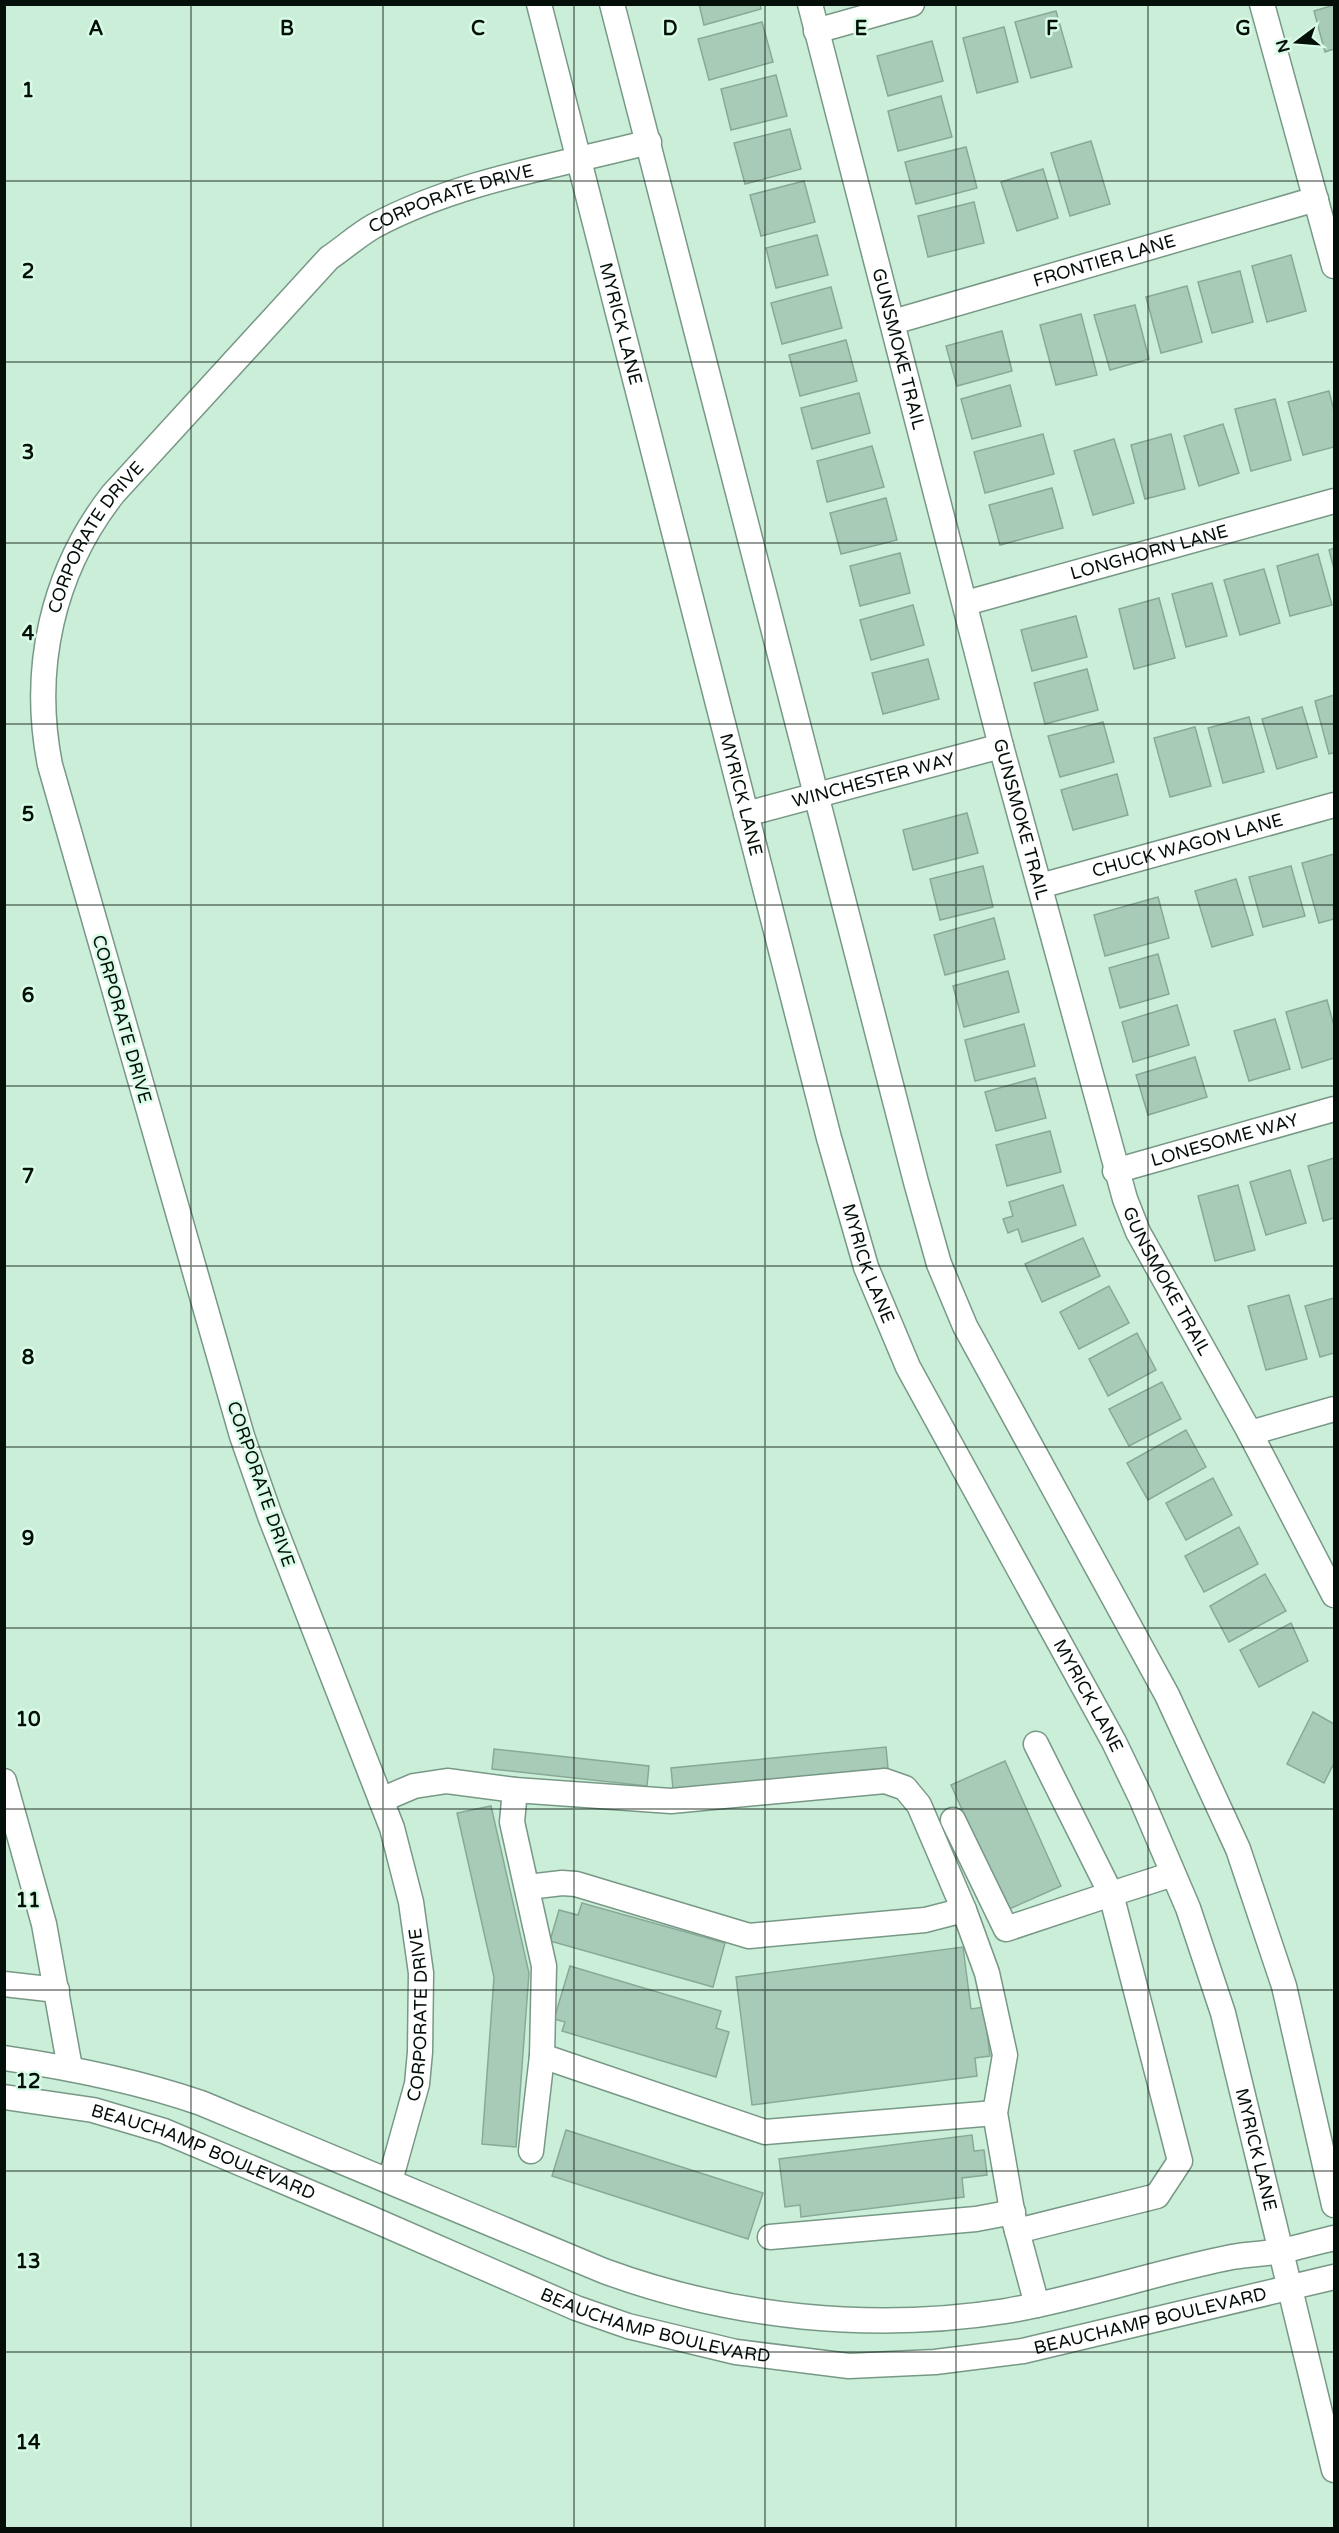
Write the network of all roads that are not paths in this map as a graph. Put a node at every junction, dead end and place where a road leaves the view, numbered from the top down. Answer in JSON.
{"nodes":[{"id":1,"x":539,"y":4,"type":"edge"},
{"id":2,"x":612,"y":4,"type":"edge"},
{"id":3,"x":810,"y":4,"type":"edge"},
{"id":4,"x":912,"y":4,"type":"edge"},
{"id":5,"x":1262,"y":4,"type":"edge"},
{"id":6,"x":816,"y":31,"type":"junction"},
{"id":7,"x":649,"y":142,"type":"junction"},
{"id":8,"x":579,"y":160,"type":"junction"},
{"id":9,"x":1316,"y":199,"type":"junction"},
{"id":10,"x":1335,"y":267,"type":"edge"},
{"id":11,"x":893,"y":322,"type":"junction"},
{"id":12,"x":1335,"y":501,"type":"edge"},
{"id":13,"x":966,"y":603,"type":"junction"},
{"id":14,"x":1001,"y":746,"type":"junction"},
{"id":15,"x":817,"y":795,"type":"junction"},
{"id":16,"x":1335,"y":805,"type":"edge"},
{"id":17,"x":746,"y":814,"type":"junction"},
{"id":18,"x":1040,"y":886,"type":"junction"},
{"id":19,"x":1335,"y":1109,"type":"edge"},
{"id":20,"x":1115,"y":1170,"type":"junction"},
{"id":21,"x":1335,"y":1409,"type":"edge"},
{"id":22,"x":1250,"y":1433,"type":"junction"},
{"id":23,"x":1335,"y":1595,"type":"edge"},
{"id":24,"x":1036,"y":1744,"type":"dead end"},
{"id":25,"x":4,"y":1780,"type":"edge"},
{"id":26,"x":514,"y":1790,"type":"junction"},
{"id":27,"x":381,"y":1800,"type":"junction"},
{"id":28,"x":952,"y":1820,"type":"dead end"},
{"id":29,"x":1173,"y":1874,"type":"junction"},
{"id":30,"x":528,"y":1887,"type":"junction"},
{"id":31,"x":1111,"y":1894,"type":"junction"},
{"id":32,"x":964,"y":1910,"type":"junction"},
{"id":33,"x":4,"y":1984,"type":"edge"},
{"id":34,"x":57,"y":1990,"type":"junction"},
{"id":35,"x":542,"y":2056,"type":"junction"},
{"id":36,"x":4,"y":2058,"type":"edge"},
{"id":37,"x":70,"y":2068,"type":"junction"},
{"id":38,"x":4,"y":2097,"type":"edge"},
{"id":39,"x":995,"y":2113,"type":"junction"},
{"id":40,"x":531,"y":2151,"type":"dead end"},
{"id":41,"x":390,"y":2181,"type":"junction"},
{"id":42,"x":1335,"y":2205,"type":"edge"},
{"id":43,"x":1015,"y":2221,"type":"junction"},
{"id":44,"x":770,"y":2237,"type":"dead end"},
{"id":45,"x":1335,"y":2238,"type":"edge"},
{"id":46,"x":1281,"y":2251,"type":"junction"},
{"id":47,"x":1335,"y":2277,"type":"edge"},
{"id":48,"x":1290,"y":2286,"type":"junction"},
{"id":49,"x":1037,"y":2305,"type":"junction"},
{"id":50,"x":1335,"y":2470,"type":"edge"}],
"edges":[{"from":1,"to":8,"type":"street","name":"MYRICK LANE"},
{"from":2,"to":7,"type":"street"},
{"from":3,"to":6,"type":"street","name":"GUNSMOKE TRAIL"},
{"from":4,"to":6,"type":"street"},
{"from":5,"to":9,"type":"street"},
{"from":6,"to":11,"type":"street","name":"GUNSMOKE TRAIL"},
{"from":7,"to":8,"type":"street","name":"CORPORATE DRIVE"},
{"from":7,"to":15,"type":"street"},
{"from":8,"to":17,"type":"street","name":"MYRICK LANE"},
{"from":8,"to":27,"type":"street","name":"CORPORATE DRIVE"},
{"from":9,"to":10,"type":"street"},
{"from":9,"to":11,"type":"street","name":"FRONTIER LANE"},
{"from":11,"to":13,"type":"street","name":"GUNSMOKE TRAIL"},
{"from":12,"to":13,"type":"street","name":"LONGHORN LANE"},
{"from":13,"to":14,"type":"street","name":"GUNSMOKE TRAIL"},
{"from":14,"to":15,"type":"street","name":"WINCHESTER WAY"},
{"from":14,"to":18,"type":"street","name":"GUNSMOKE TRAIL"},
{"from":15,"to":17,"type":"street","name":"WINCHESTER WAY"},
{"from":15,"to":42,"type":"street"},
{"from":16,"to":18,"type":"street","name":"CHUCK WAGON LANE"},
{"from":17,"to":29,"type":"street","name":"MYRICK LANE"},
{"from":18,"to":20,"type":"street","name":"GUNSMOKE TRAIL"},
{"from":19,"to":20,"type":"street","name":"LONESOME WAY"},
{"from":20,"to":22,"type":"street","name":"GUNSMOKE TRAIL"},
{"from":21,"to":22,"type":"street"},
{"from":22,"to":23,"type":"street","name":"GUNSMOKE TRAIL"},
{"from":24,"to":31,"type":"street"},
{"from":25,"to":34,"type":"street"},
{"from":26,"to":27,"type":"street"},
{"from":26,"to":30,"type":"street"},
{"from":26,"to":32,"type":"street"},
{"from":27,"to":41,"type":"street","name":"CORPORATE DRIVE"},
{"from":28,"to":31,"type":"street"},
{"from":29,"to":31,"type":"street"},
{"from":29,"to":46,"type":"street","name":"MYRICK LANE"},
{"from":30,"to":32,"type":"street"},
{"from":30,"to":35,"type":"street"},
{"from":31,"to":43,"type":"street"},
{"from":32,"to":39,"type":"street"},
{"from":33,"to":34,"type":"street"},
{"from":34,"to":37,"type":"street"},
{"from":35,"to":39,"type":"street"},
{"from":35,"to":40,"type":"street"},
{"from":36,"to":37,"type":"street","name":"BEAUCHAMP BOULEVARD"},
{"from":37,"to":41,"type":"street","name":"BEAUCHAMP BOULEVARD"},
{"from":38,"to":48,"type":"street","name":"BEAUCHAMP BOULEVARD"},
{"from":39,"to":43,"type":"street"},
{"from":41,"to":49,"type":"street","name":"BEAUCHAMP BOULEVARD"},
{"from":43,"to":44,"type":"street"},
{"from":43,"to":49,"type":"street"},
{"from":45,"to":46,"type":"street","name":"BEAUCHAMP BOULEVARD"},
{"from":46,"to":48,"type":"street","name":"MYRICK LANE"},
{"from":46,"to":49,"type":"street","name":"BEAUCHAMP BOULEVARD"},
{"from":47,"to":48,"type":"street","name":"BEAUCHAMP BOULEVARD"},
{"from":48,"to":50,"type":"street","name":"MYRICK LANE"}]}
